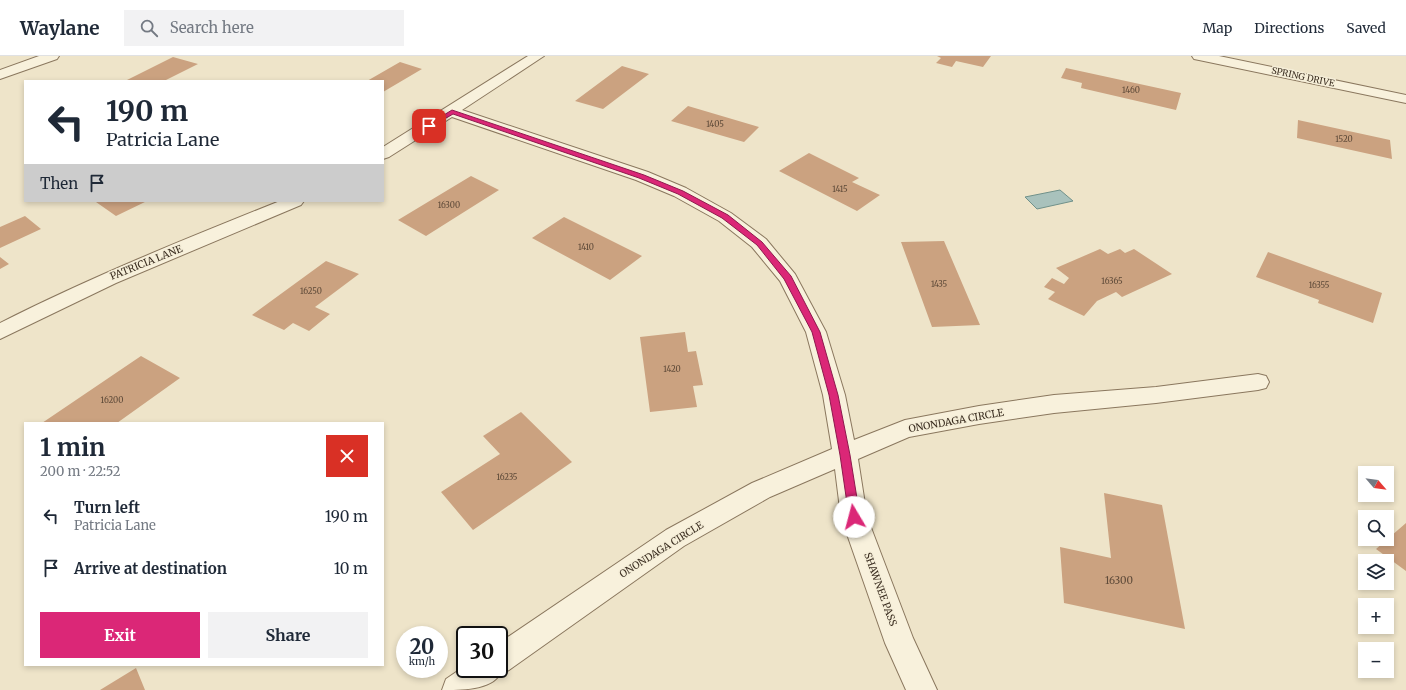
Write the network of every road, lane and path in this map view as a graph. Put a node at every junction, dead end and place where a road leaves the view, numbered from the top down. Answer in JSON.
{"nodes":[{"id":1,"x":52,"y":56,"type":"edge"},
{"id":2,"x":537,"y":56,"type":"edge"},
{"id":3,"x":1199,"y":56,"type":"edge"},
{"id":4,"x":0,"y":75,"type":"edge"},
{"id":5,"x":1406,"y":99,"type":"edge"},
{"id":6,"x":452,"y":112,"type":"junction"},
{"id":7,"x":384,"y":153,"type":"edge"},
{"id":8,"x":293,"y":202,"type":"edge"},
{"id":9,"x":0,"y":332,"type":"edge"},
{"id":10,"x":1258,"y":382,"type":"dead end"},
{"id":11,"x":845,"y":455,"type":"junction"},
{"id":12,"x":508,"y":654,"type":"edge"},
{"id":13,"x":474,"y":678,"type":"edge"},
{"id":14,"x":457,"y":690,"type":"edge"},
{"id":15,"x":922,"y":690,"type":"edge"}],
"edges":[{"from":1,"to":4,"type":"street"},
{"from":2,"to":6,"type":"street"},
{"from":3,"to":5,"type":"street","name":"SPRING DRIVE"},
{"from":6,"to":7,"type":"street"},
{"from":6,"to":11,"type":"street","name":"SHAWNEE PASS"},
{"from":8,"to":9,"type":"street","name":"PATRICIA LANE"},
{"from":10,"to":11,"type":"street","name":"ONONDAGA CIRCLE"},
{"from":11,"to":12,"type":"street","name":"ONONDAGA CIRCLE"},
{"from":11,"to":15,"type":"street","name":"SHAWNEE PASS"},
{"from":13,"to":14,"type":"street"}]}
